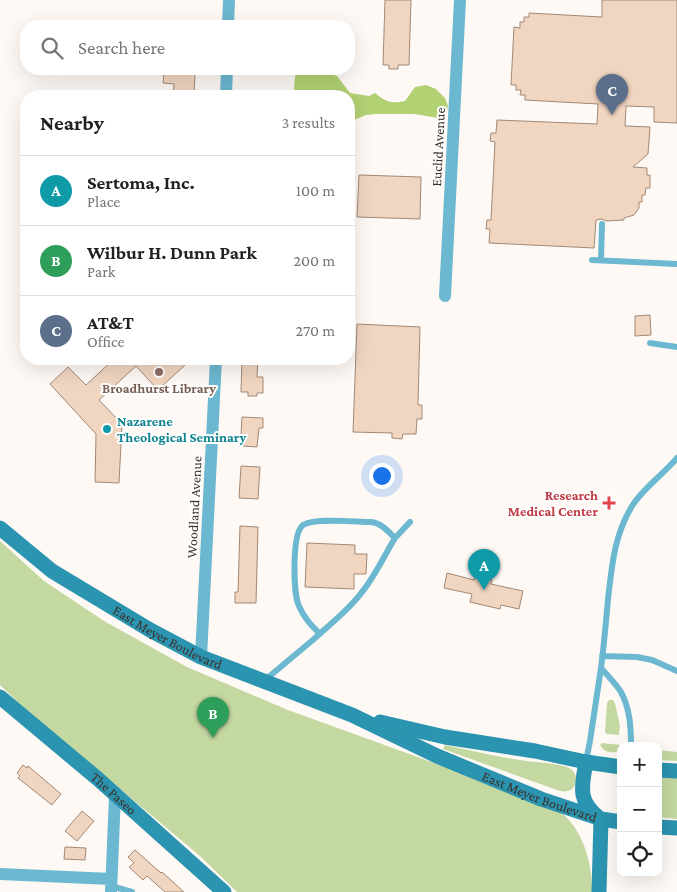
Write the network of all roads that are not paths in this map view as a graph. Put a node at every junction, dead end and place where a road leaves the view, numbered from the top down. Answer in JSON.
{"nodes":[{"id":1,"x":229,"y":0,"type":"edge"},
{"id":2,"x":460,"y":0,"type":"edge"},
{"id":3,"x":228,"y":20,"type":"edge"},
{"id":4,"x":227,"y":75,"type":"edge"},
{"id":5,"x":226,"y":90,"type":"edge"},
{"id":6,"x":602,"y":224,"type":"dead end"},
{"id":7,"x":592,"y":260,"type":"dead end"},
{"id":8,"x":601,"y":260,"type":"junction"},
{"id":9,"x":677,"y":264,"type":"edge"},
{"id":10,"x":445,"y":296,"type":"dead end"},
{"id":11,"x":650,"y":343,"type":"dead end"},
{"id":12,"x":677,"y":347,"type":"edge"},
{"id":13,"x":216,"y":365,"type":"edge"},
{"id":14,"x":677,"y":458,"type":"edge"},
{"id":15,"x":410,"y":522,"type":"dead end"},
{"id":16,"x":0,"y":528,"type":"edge"},
{"id":17,"x":395,"y":538,"type":"junction"},
{"id":18,"x":320,"y":634,"type":"junction"},
{"id":19,"x":602,"y":656,"type":"junction"},
{"id":20,"x":201,"y":657,"type":"junction"},
{"id":21,"x":601,"y":668,"type":"junction"},
{"id":22,"x":677,"y":671,"type":"edge"},
{"id":23,"x":264,"y":681,"type":"junction"},
{"id":24,"x":0,"y":697,"type":"edge"},
{"id":25,"x":352,"y":716,"type":"junction"},
{"id":26,"x":631,"y":742,"type":"edge"},
{"id":27,"x":586,"y":762,"type":"junction"},
{"id":28,"x":617,"y":766,"type":"edge"},
{"id":29,"x":662,"y":770,"type":"edge"},
{"id":30,"x":677,"y":771,"type":"edge"},
{"id":31,"x":115,"y":795,"type":"junction"},
{"id":32,"x":617,"y":814,"type":"edge"},
{"id":33,"x":601,"y":819,"type":"junction"},
{"id":34,"x":617,"y":821,"type":"edge"},
{"id":35,"x":662,"y":827,"type":"edge"},
{"id":36,"x":677,"y":828,"type":"edge"},
{"id":37,"x":0,"y":874,"type":"edge"},
{"id":38,"x":111,"y":886,"type":"edge"},
{"id":39,"x":132,"y":892,"type":"edge"},
{"id":40,"x":224,"y":892,"type":"edge"},
{"id":41,"x":599,"y":892,"type":"edge"}],
"edges":[{"from":1,"to":3,"type":"street"},
{"from":2,"to":10,"type":"street","name":"Euclid Avenue"},
{"from":4,"to":5,"type":"street"},
{"from":6,"to":8,"type":"lane"},
{"from":7,"to":8,"type":"lane"},
{"from":8,"to":9,"type":"lane"},
{"from":11,"to":12,"type":"lane"},
{"from":13,"to":20,"type":"street","name":"Woodland Avenue"},
{"from":14,"to":19,"type":"lane"},
{"from":15,"to":17,"type":"lane"},
{"from":16,"to":20,"type":"main road","name":"East Meyer Boulevard"},
{"from":17,"to":18,"type":"lane"},
{"from":17,"to":18,"type":"lane"},
{"from":18,"to":23,"type":"lane"},
{"from":19,"to":21,"type":"lane"},
{"from":19,"to":22,"type":"lane"},
{"from":20,"to":23,"type":"main road","name":"East Meyer Boulevard"},
{"from":21,"to":26,"type":"lane"},
{"from":21,"to":27,"type":"lane"},
{"from":23,"to":25,"type":"main road","name":"East Meyer Boulevard"},
{"from":24,"to":31,"type":"main road","name":"The Paseo"},
{"from":25,"to":27,"type":"main road","name":"East Meyer Boulevard"},
{"from":25,"to":33,"type":"main road","name":"East Meyer Boulevard"},
{"from":27,"to":28,"type":"main road","name":"East Meyer Boulevard"},
{"from":27,"to":33,"type":"main road"},
{"from":29,"to":30,"type":"main road"},
{"from":31,"to":38,"type":"street"},
{"from":31,"to":40,"type":"main road","name":"The Paseo"},
{"from":32,"to":33,"type":"main road"},
{"from":33,"to":34,"type":"main road","name":"East Meyer Boulevard"},
{"from":33,"to":41,"type":"main road"},
{"from":35,"to":36,"type":"main road"},
{"from":37,"to":38,"type":"street"},
{"from":38,"to":39,"type":"lane"}]}
